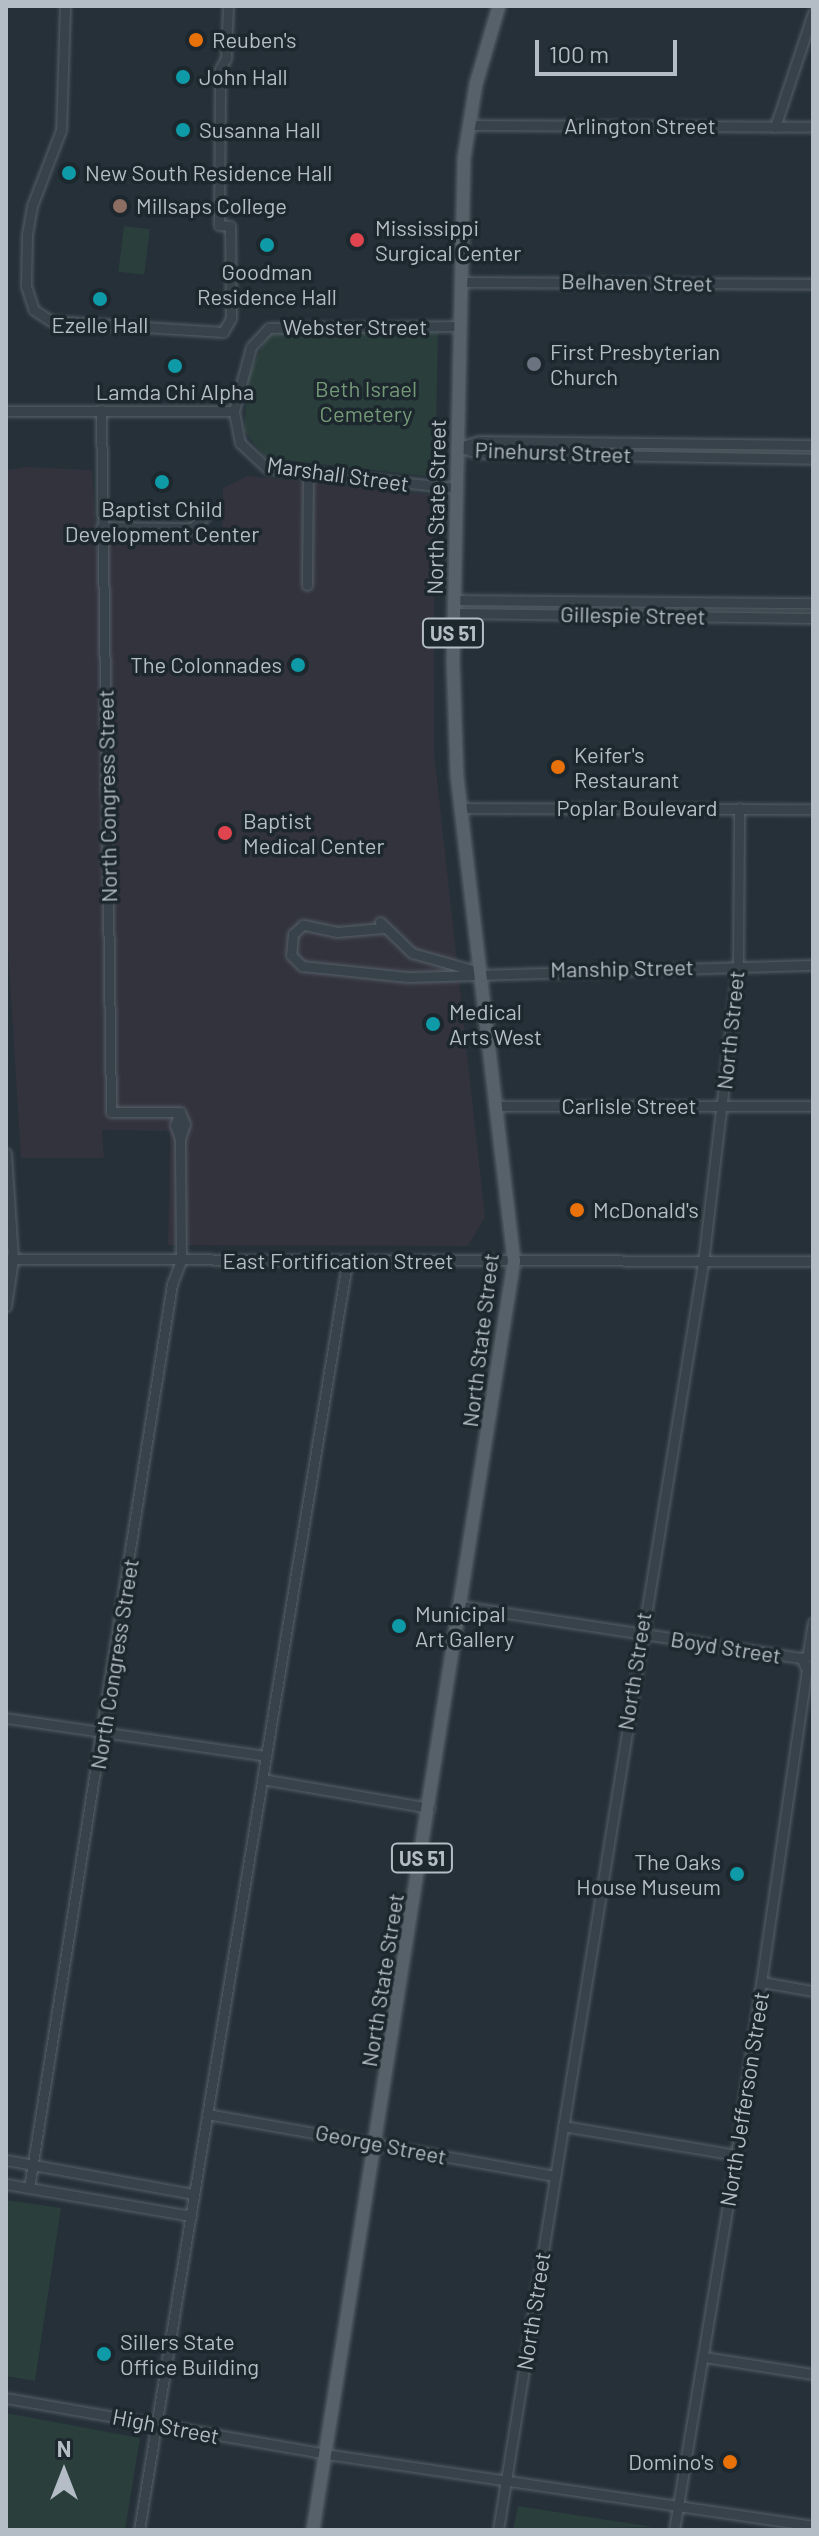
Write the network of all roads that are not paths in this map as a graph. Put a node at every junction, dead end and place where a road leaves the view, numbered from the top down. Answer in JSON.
{"nodes":[{"id":1,"x":65,"y":6,"type":"edge"},
{"id":2,"x":228,"y":6,"type":"edge"},
{"id":3,"x":499,"y":6,"type":"edge"},
{"id":4,"x":813,"y":13,"type":"edge"},
{"id":5,"x":468,"y":125,"type":"junction"},
{"id":6,"x":775,"y":127,"type":"junction"},
{"id":7,"x":813,"y":127,"type":"edge"},
{"id":8,"x":461,"y":282,"type":"junction"},
{"id":9,"x":813,"y":284,"type":"edge"},
{"id":10,"x":459,"y":326,"type":"junction"},
{"id":11,"x":101,"y":410,"type":"junction"},
{"id":12,"x":6,"y":411,"type":"edge"},
{"id":13,"x":234,"y":411,"type":"junction"},
{"id":14,"x":726,"y":444,"type":"junction"},
{"id":15,"x":809,"y":445,"type":"edge"},
{"id":16,"x":457,"y":448,"type":"junction"},
{"id":17,"x":726,"y":457,"type":"junction"},
{"id":18,"x":809,"y":459,"type":"edge"},
{"id":19,"x":308,"y":473,"type":"junction"},
{"id":20,"x":456,"y":488,"type":"junction"},
{"id":21,"x":205,"y":516,"type":"dead end"},
{"id":22,"x":101,"y":527,"type":"junction"},
{"id":23,"x":307,"y":585,"type":"dead end"},
{"id":24,"x":813,"y":603,"type":"edge"},
{"id":25,"x":454,"y":606,"type":"junction"},
{"id":26,"x":813,"y":618,"type":"edge"},
{"id":27,"x":461,"y":808,"type":"junction"},
{"id":28,"x":739,"y":808,"type":"junction"},
{"id":29,"x":813,"y":809,"type":"edge"},
{"id":30,"x":738,"y":965,"type":"junction"},
{"id":31,"x":813,"y":965,"type":"edge"},
{"id":32,"x":479,"y":971,"type":"junction"},
{"id":33,"x":494,"y":1106,"type":"junction"},
{"id":34,"x":723,"y":1106,"type":"junction"},
{"id":35,"x":813,"y":1106,"type":"edge"},
{"id":36,"x":6,"y":1153,"type":"edge"},
{"id":37,"x":10,"y":1259,"type":"edge"},
{"id":38,"x":181,"y":1260,"type":"junction"},
{"id":39,"x":514,"y":1261,"type":"junction"},
{"id":40,"x":813,"y":1261,"type":"edge"},
{"id":41,"x":347,"y":1262,"type":"junction"},
{"id":42,"x":703,"y":1263,"type":"junction"},
{"id":43,"x":6,"y":1306,"type":"edge"},
{"id":44,"x":461,"y":1606,"type":"junction"},
{"id":45,"x":813,"y":1622,"type":"edge"},
{"id":46,"x":639,"y":1633,"type":"junction"},
{"id":47,"x":808,"y":1659,"type":"edge"},
{"id":48,"x":6,"y":1718,"type":"edge"},
{"id":49,"x":103,"y":1733,"type":"junction"},
{"id":50,"x":266,"y":1756,"type":"junction"},
{"id":51,"x":262,"y":1779,"type":"junction"},
{"id":52,"x":430,"y":1808,"type":"junction"},
{"id":53,"x":762,"y":1982,"type":"junction"},
{"id":54,"x":813,"y":1991,"type":"edge"},
{"id":55,"x":207,"y":2114,"type":"junction"},
{"id":56,"x":563,"y":2126,"type":"junction"},
{"id":57,"x":376,"y":2143,"type":"junction"},
{"id":58,"x":736,"y":2155,"type":"junction"},
{"id":59,"x":6,"y":2160,"type":"edge"},
{"id":60,"x":33,"y":2165,"type":"junction"},
{"id":61,"x":554,"y":2176,"type":"junction"},
{"id":62,"x":6,"y":2184,"type":"edge"},
{"id":63,"x":29,"y":2188,"type":"junction"},
{"id":64,"x":194,"y":2194,"type":"junction"},
{"id":65,"x":191,"y":2216,"type":"junction"},
{"id":66,"x":704,"y":2357,"type":"junction"},
{"id":67,"x":813,"y":2374,"type":"edge"},
{"id":68,"x":6,"y":2398,"type":"edge"},
{"id":69,"x":157,"y":2422,"type":"junction"},
{"id":70,"x":326,"y":2454,"type":"junction"},
{"id":71,"x":506,"y":2482,"type":"junction"},
{"id":72,"x":678,"y":2505,"type":"junction"},
{"id":73,"x":813,"y":2526,"type":"edge"},
{"id":74,"x":139,"y":2530,"type":"edge"},
{"id":75,"x":313,"y":2530,"type":"edge"},
{"id":76,"x":498,"y":2530,"type":"edge"},
{"id":77,"x":674,"y":2530,"type":"edge"}],
"edges":[{"from":1,"to":2,"type":"street"},
{"from":3,"to":5,"type":"main road","name":"North State Street","number":"US 51"},
{"from":4,"to":6,"type":"street"},
{"from":5,"to":6,"type":"street","name":"Arlington Street"},
{"from":5,"to":8,"type":"main road","name":"North State Street","number":"US 51"},
{"from":6,"to":7,"type":"street","name":"Arlington Street"},
{"from":8,"to":9,"type":"street","name":"Belhaven Street"},
{"from":8,"to":10,"type":"main road","name":"North State Street","number":"US 51"},
{"from":10,"to":13,"type":"street","name":"Webster Street"},
{"from":10,"to":16,"type":"main road","name":"North State Street","number":"US 51"},
{"from":11,"to":12,"type":"street"},
{"from":11,"to":13,"type":"street"},
{"from":11,"to":22,"type":"street","name":"North Congress Street"},
{"from":13,"to":19,"type":"street","name":"Marshall Street"},
{"from":14,"to":15,"type":"street","name":"Pinehurst Street"},
{"from":14,"to":16,"type":"street","name":"Pinehurst Street"},
{"from":14,"to":17,"type":"street"},
{"from":15,"to":18,"type":"street"},
{"from":16,"to":17,"type":"street","name":"Pinehurst Street"},
{"from":16,"to":20,"type":"main road","name":"North State Street","number":"US 51"},
{"from":17,"to":18,"type":"street","name":"Pinehurst Street"},
{"from":19,"to":20,"type":"street","name":"Marshall Street"},
{"from":19,"to":23,"type":"street"},
{"from":20,"to":25,"type":"main road","name":"North State Street","number":"US 51"},
{"from":21,"to":22,"type":"street"},
{"from":22,"to":38,"type":"street","name":"North Congress Street"},
{"from":24,"to":25,"type":"street","name":"Gillespie Street"},
{"from":25,"to":26,"type":"street","name":"Gillespie Street"},
{"from":25,"to":27,"type":"main road","name":"North State Street","number":"US 51"},
{"from":27,"to":28,"type":"street","name":"Poplar Boulevard"},
{"from":27,"to":32,"type":"main road","name":"North State Street","number":"US 51"},
{"from":28,"to":29,"type":"street","name":"Poplar Boulevard"},
{"from":28,"to":30,"type":"street","name":"North Street"},
{"from":30,"to":31,"type":"street","name":"Manship Street"},
{"from":30,"to":32,"type":"street","name":"Manship Street"},
{"from":30,"to":34,"type":"street","name":"North Street"},
{"from":32,"to":32,"type":"street","name":"Manship Street"},
{"from":32,"to":33,"type":"main road","name":"North State Street","number":"US 51"},
{"from":33,"to":34,"type":"street","name":"Carlisle Street"},
{"from":33,"to":39,"type":"main road","name":"North State Street","number":"US 51"},
{"from":34,"to":35,"type":"street","name":"Carlisle Street"},
{"from":34,"to":42,"type":"street","name":"North Street"},
{"from":36,"to":37,"type":"street"},
{"from":37,"to":38,"type":"street","name":"East Fortification Street"},
{"from":37,"to":43,"type":"street"},
{"from":38,"to":41,"type":"street","name":"East Fortification Street"},
{"from":38,"to":49,"type":"street","name":"North Congress Street"},
{"from":39,"to":41,"type":"street","name":"East Fortification Street"},
{"from":39,"to":42,"type":"street","name":"East Fortification Street"},
{"from":39,"to":44,"type":"main road","name":"North State Street","number":"US 51"},
{"from":40,"to":42,"type":"street","name":"East Fortification Street"},
{"from":41,"to":50,"type":"street"},
{"from":42,"to":46,"type":"street","name":"North Street"},
{"from":44,"to":46,"type":"street","name":"Boyd Street"},
{"from":44,"to":52,"type":"main road","name":"North State Street","number":"US 51"},
{"from":45,"to":47,"type":"street","name":"North Jefferson Street"},
{"from":46,"to":47,"type":"street","name":"Boyd Street"},
{"from":46,"to":56,"type":"street","name":"North Street"},
{"from":47,"to":53,"type":"street","name":"North Jefferson Street"},
{"from":48,"to":49,"type":"street"},
{"from":49,"to":50,"type":"street"},
{"from":49,"to":60,"type":"street","name":"North Congress Street"},
{"from":50,"to":51,"type":"street"},
{"from":51,"to":52,"type":"street"},
{"from":51,"to":55,"type":"street"},
{"from":52,"to":57,"type":"main road","name":"North State Street","number":"US 51"},
{"from":53,"to":54,"type":"street"},
{"from":53,"to":58,"type":"street","name":"North Jefferson Street"},
{"from":55,"to":57,"type":"street","name":"George Street"},
{"from":55,"to":64,"type":"street"},
{"from":56,"to":58,"type":"street"},
{"from":56,"to":61,"type":"street","name":"North Street"},
{"from":57,"to":61,"type":"street","name":"George Street"},
{"from":57,"to":70,"type":"main road","name":"North State Street","number":"US 51"},
{"from":58,"to":66,"type":"street","name":"North Jefferson Street"},
{"from":59,"to":60,"type":"street"},
{"from":60,"to":63,"type":"street","name":"North Congress Street"},
{"from":60,"to":64,"type":"street"},
{"from":61,"to":71,"type":"street","name":"North Street"},
{"from":62,"to":63,"type":"street"},
{"from":63,"to":65,"type":"street"},
{"from":64,"to":65,"type":"street"},
{"from":65,"to":69,"type":"street"},
{"from":66,"to":67,"type":"street"},
{"from":66,"to":72,"type":"street","name":"North Jefferson Street"},
{"from":68,"to":69,"type":"street","name":"High Street"},
{"from":69,"to":70,"type":"street","name":"High Street"},
{"from":69,"to":74,"type":"street"},
{"from":70,"to":71,"type":"street","name":"High Street"},
{"from":70,"to":75,"type":"main road","name":"North State Street","number":"US 51"},
{"from":71,"to":72,"type":"street","name":"High Street"},
{"from":71,"to":76,"type":"street","name":"North Street"},
{"from":72,"to":73,"type":"street","name":"High Street"},
{"from":72,"to":77,"type":"street","name":"North Jefferson Street"}]}
